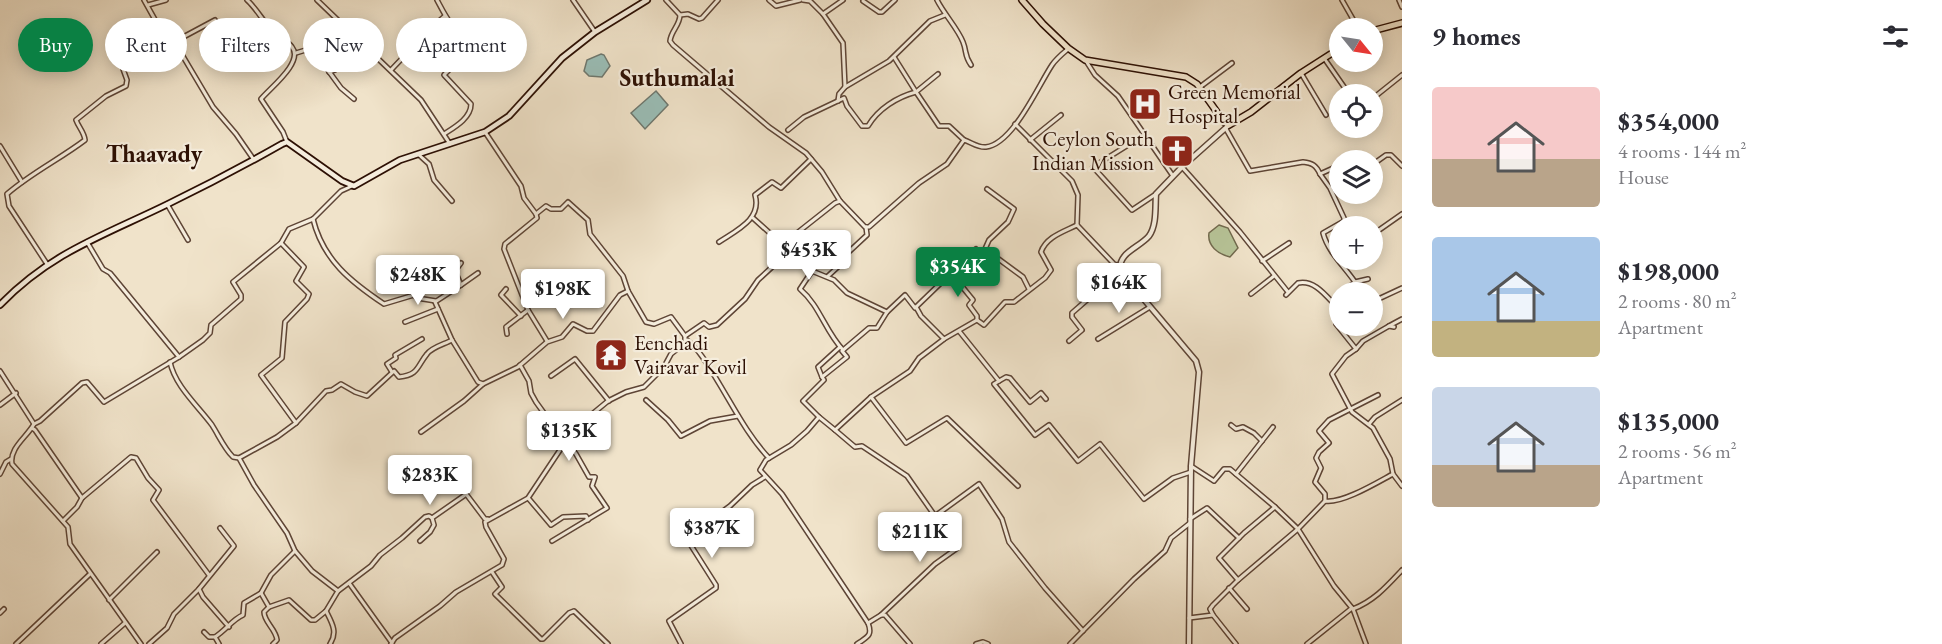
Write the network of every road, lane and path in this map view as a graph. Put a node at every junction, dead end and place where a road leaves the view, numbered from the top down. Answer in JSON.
{"nodes":[{"id":1,"x":144,"y":0,"type":"edge"},
{"id":2,"x":166,"y":0,"type":"edge"},
{"id":3,"x":247,"y":0,"type":"edge"},
{"id":4,"x":317,"y":0,"type":"edge"},
{"id":5,"x":437,"y":0,"type":"edge"},
{"id":6,"x":573,"y":0,"type":"edge"},
{"id":7,"x":647,"y":0,"type":"edge"},
{"id":8,"x":666,"y":0,"type":"edge"},
{"id":9,"x":718,"y":0,"type":"edge"},
{"id":10,"x":769,"y":0,"type":"edge"},
{"id":11,"x":801,"y":0,"type":"edge"},
{"id":12,"x":843,"y":0,"type":"edge"},
{"id":13,"x":895,"y":0,"type":"edge"},
{"id":14,"x":937,"y":0,"type":"edge"},
{"id":15,"x":1022,"y":0,"type":"edge"},
{"id":16,"x":1342,"y":0,"type":"edge"},
{"id":17,"x":1400,"y":0,"type":"edge"},
{"id":18,"x":863,"y":1,"type":"edge"},
{"id":19,"x":148,"y":5,"type":"junction"},
{"id":20,"x":1402,"y":7,"type":"edge"},
{"id":21,"x":823,"y":14,"type":"junction"},
{"id":22,"x":680,"y":15,"type":"junction"},
{"id":23,"x":945,"y":15,"type":"junction"},
{"id":24,"x":445,"y":16,"type":"joint"},
{"id":25,"x":155,"y":18,"type":"edge"},
{"id":26,"x":335,"y":18,"type":"edge"},
{"id":27,"x":1352,"y":18,"type":"edge"},
{"id":28,"x":1401,"y":25,"type":"edge"},
{"id":29,"x":1383,"y":29,"type":"edge"},
{"id":30,"x":595,"y":32,"type":"junction"},
{"id":31,"x":1068,"y":48,"type":"junction"},
{"id":32,"x":303,"y":51,"type":"edge"},
{"id":33,"x":296,"y":53,"type":"junction"},
{"id":34,"x":1329,"y":55,"type":"edge"},
{"id":35,"x":894,"y":57,"type":"junction"},
{"id":36,"x":1324,"y":58,"type":"junction"},
{"id":37,"x":1085,"y":60,"type":"junction"},
{"id":38,"x":187,"y":62,"type":"edge"},
{"id":39,"x":1232,"y":63,"type":"dead end"},
{"id":40,"x":384,"y":64,"type":"edge"},
{"id":41,"x":971,"y":65,"type":"dead end"},
{"id":42,"x":391,"y":70,"type":"junction"},
{"id":43,"x":124,"y":72,"type":"edge"},
{"id":44,"x":329,"y":72,"type":"edge"},
{"id":45,"x":447,"y":72,"type":"edge"},
{"id":46,"x":1302,"y":73,"type":"junction"},
{"id":47,"x":938,"y":74,"type":"dead end"},
{"id":48,"x":1402,"y":75,"type":"edge"},
{"id":49,"x":1342,"y":84,"type":"edge"},
{"id":50,"x":844,"y":87,"type":"junction"},
{"id":51,"x":1200,"y":87,"type":"junction"},
{"id":52,"x":1383,"y":90,"type":"edge"},
{"id":53,"x":916,"y":92,"type":"junction"},
{"id":54,"x":354,"y":99,"type":"dead end"},
{"id":55,"x":838,"y":101,"type":"junction"},
{"id":56,"x":1061,"y":115,"type":"dead end"},
{"id":57,"x":1326,"y":115,"type":"dead end"},
{"id":58,"x":1015,"y":124,"type":"junction"},
{"id":59,"x":1227,"y":127,"type":"junction"},
{"id":60,"x":788,"y":130,"type":"dead end"},
{"id":61,"x":485,"y":132,"type":"junction"},
{"id":62,"x":444,"y":134,"type":"junction"},
{"id":63,"x":1144,"y":135,"type":"junction"},
{"id":64,"x":964,"y":140,"type":"junction"},
{"id":65,"x":1030,"y":140,"type":"junction"},
{"id":66,"x":286,"y":142,"type":"junction"},
{"id":67,"x":450,"y":144,"type":"junction"},
{"id":68,"x":0,"y":146,"type":"edge"},
{"id":69,"x":418,"y":154,"type":"junction"},
{"id":70,"x":1383,"y":156,"type":"edge"},
{"id":71,"x":811,"y":159,"type":"junction"},
{"id":72,"x":254,"y":160,"type":"junction"},
{"id":73,"x":1402,"y":166,"type":"edge"},
{"id":74,"x":1182,"y":167,"type":"junction"},
{"id":75,"x":1329,"y":170,"type":"edge"},
{"id":76,"x":1320,"y":174,"type":"junction"},
{"id":77,"x":1173,"y":176,"type":"junction"},
{"id":78,"x":22,"y":182,"type":"junction"},
{"id":79,"x":354,"y":186,"type":"junction"},
{"id":80,"x":987,"y":189,"type":"dead end"},
{"id":81,"x":1156,"y":194,"type":"junction"},
{"id":82,"x":452,"y":201,"type":"dead end"},
{"id":83,"x":840,"y":201,"type":"junction"},
{"id":84,"x":167,"y":204,"type":"junction"},
{"id":85,"x":536,"y":214,"type":"junction"},
{"id":86,"x":1402,"y":214,"type":"edge"},
{"id":87,"x":1343,"y":216,"type":"edge"},
{"id":88,"x":753,"y":218,"type":"junction"},
{"id":89,"x":313,"y":219,"type":"junction"},
{"id":90,"x":1077,"y":225,"type":"junction"},
{"id":91,"x":866,"y":227,"type":"junction"},
{"id":92,"x":1383,"y":227,"type":"edge"},
{"id":93,"x":1329,"y":229,"type":"edge"},
{"id":94,"x":188,"y":240,"type":"dead end"},
{"id":95,"x":86,"y":242,"type":"junction"},
{"id":96,"x":719,"y":242,"type":"dead end"},
{"id":97,"x":281,"y":243,"type":"junction"},
{"id":98,"x":1289,"y":243,"type":"dead end"},
{"id":99,"x":1329,"y":243,"type":"edge"},
{"id":100,"x":788,"y":249,"type":"junction"},
{"id":101,"x":976,"y":249,"type":"dead end"},
{"id":102,"x":1262,"y":261,"type":"junction"},
{"id":103,"x":461,"y":263,"type":"dead end"},
{"id":104,"x":47,"y":264,"type":"junction"},
{"id":105,"x":1120,"y":269,"type":"junction"},
{"id":106,"x":1346,"y":270,"type":"edge"},
{"id":107,"x":812,"y":271,"type":"junction"},
{"id":108,"x":478,"y":273,"type":"dead end"},
{"id":109,"x":951,"y":273,"type":"junction"},
{"id":110,"x":1274,"y":276,"type":"junction"},
{"id":111,"x":827,"y":277,"type":"junction"},
{"id":112,"x":1368,"y":279,"type":"dead end"},
{"id":113,"x":1355,"y":282,"type":"joint"},
{"id":114,"x":461,"y":285,"type":"junction"},
{"id":115,"x":1402,"y":288,"type":"edge"},
{"id":116,"x":506,"y":289,"type":"dead end"},
{"id":117,"x":1029,"y":289,"type":"junction"},
{"id":118,"x":628,"y":291,"type":"junction"},
{"id":119,"x":1251,"y":294,"type":"dead end"},
{"id":120,"x":1383,"y":297,"type":"edge"},
{"id":121,"x":1329,"y":299,"type":"edge"},
{"id":122,"x":435,"y":301,"type":"junction"},
{"id":123,"x":0,"y":305,"type":"edge"},
{"id":124,"x":916,"y":307,"type":"junction"},
{"id":125,"x":1150,"y":307,"type":"junction"},
{"id":126,"x":438,"y":309,"type":"junction"},
{"id":127,"x":528,"y":310,"type":"junction"},
{"id":128,"x":887,"y":312,"type":"junction"},
{"id":129,"x":521,"y":316,"type":"junction"},
{"id":130,"x":1402,"y":319,"type":"edge"},
{"id":131,"x":977,"y":320,"type":"junction"},
{"id":132,"x":405,"y":322,"type":"dead end"},
{"id":133,"x":984,"y":325,"type":"junction"},
{"id":134,"x":1389,"y":326,"type":"junction"},
{"id":135,"x":1394,"y":327,"type":"dead end"},
{"id":136,"x":988,"y":328,"type":"dead end"},
{"id":137,"x":959,"y":331,"type":"junction"},
{"id":138,"x":507,"y":334,"type":"dead end"},
{"id":139,"x":1346,"y":336,"type":"edge"},
{"id":140,"x":686,"y":338,"type":"junction"},
{"id":141,"x":422,"y":339,"type":"dead end"},
{"id":142,"x":944,"y":339,"type":"junction"},
{"id":143,"x":1098,"y":339,"type":"dead end"},
{"id":144,"x":452,"y":340,"type":"junction"},
{"id":145,"x":1069,"y":341,"type":"dead end"},
{"id":146,"x":547,"y":342,"type":"junction"},
{"id":147,"x":840,"y":347,"type":"junction"},
{"id":148,"x":1356,"y":349,"type":"junction"},
{"id":149,"x":843,"y":351,"type":"junction"},
{"id":150,"x":179,"y":357,"type":"junction"},
{"id":151,"x":170,"y":362,"type":"junction"},
{"id":152,"x":520,"y":365,"type":"junction"},
{"id":153,"x":0,"y":370,"type":"edge"},
{"id":154,"x":392,"y":372,"type":"junction"},
{"id":155,"x":551,"y":376,"type":"dead end"},
{"id":156,"x":822,"y":377,"type":"junction"},
{"id":157,"x":999,"y":381,"type":"junction"},
{"id":158,"x":483,"y":384,"type":"junction"},
{"id":159,"x":16,"y":393,"type":"junction"},
{"id":160,"x":1377,"y":395,"type":"dead end"},
{"id":161,"x":871,"y":397,"type":"junction"},
{"id":162,"x":1046,"y":399,"type":"dead end"},
{"id":163,"x":646,"y":400,"type":"dead end"},
{"id":164,"x":1402,"y":400,"type":"edge"},
{"id":165,"x":609,"y":401,"type":"junction"},
{"id":166,"x":0,"y":405,"type":"edge"},
{"id":167,"x":1350,"y":409,"type":"junction"},
{"id":168,"x":738,"y":416,"type":"junction"},
{"id":169,"x":819,"y":417,"type":"junction"},
{"id":170,"x":296,"y":423,"type":"junction"},
{"id":171,"x":1232,"y":424,"type":"dead end"},
{"id":172,"x":1368,"y":424,"type":"junction"},
{"id":173,"x":33,"y":426,"type":"junction"},
{"id":174,"x":1273,"y":427,"type":"dead end"},
{"id":175,"x":836,"y":430,"type":"junction"},
{"id":176,"x":421,"y":432,"type":"dead end"},
{"id":177,"x":566,"y":439,"type":"junction"},
{"id":178,"x":1262,"y":441,"type":"junction"},
{"id":179,"x":239,"y":458,"type":"junction"},
{"id":180,"x":769,"y":458,"type":"junction"},
{"id":181,"x":11,"y":459,"type":"junction"},
{"id":182,"x":1191,"y":466,"type":"junction"},
{"id":183,"x":1,"y":471,"type":"edge"},
{"id":184,"x":1191,"y":472,"type":"junction"},
{"id":185,"x":1236,"y":474,"type":"junction"},
{"id":186,"x":1393,"y":474,"type":"junction"},
{"id":187,"x":765,"y":476,"type":"junction"},
{"id":188,"x":457,"y":482,"type":"dead end"},
{"id":189,"x":1018,"y":486,"type":"dead end"},
{"id":190,"x":1402,"y":486,"type":"edge"},
{"id":191,"x":465,"y":495,"type":"junction"},
{"id":192,"x":82,"y":498,"type":"junction"},
{"id":193,"x":528,"y":498,"type":"junction"},
{"id":194,"x":1325,"y":501,"type":"junction"},
{"id":195,"x":1275,"y":507,"type":"junction"},
{"id":196,"x":935,"y":516,"type":"junction"},
{"id":197,"x":432,"y":518,"type":"junction"},
{"id":198,"x":489,"y":518,"type":"junction"},
{"id":199,"x":588,"y":520,"type":"junction"},
{"id":200,"x":63,"y":521,"type":"junction"},
{"id":201,"x":1190,"y":521,"type":"junction"},
{"id":202,"x":220,"y":528,"type":"dead end"},
{"id":203,"x":1298,"y":529,"type":"junction"},
{"id":204,"x":1239,"y":538,"type":"junction"},
{"id":205,"x":420,"y":541,"type":"dead end"},
{"id":206,"x":552,"y":541,"type":"dead end"},
{"id":207,"x":295,"y":551,"type":"junction"},
{"id":208,"x":157,"y":552,"type":"dead end"},
{"id":209,"x":1402,"y":570,"type":"edge"},
{"id":210,"x":492,"y":572,"type":"junction"},
{"id":211,"x":90,"y":574,"type":"junction"},
{"id":212,"x":209,"y":575,"type":"junction"},
{"id":213,"x":1238,"y":580,"type":"junction"},
{"id":214,"x":348,"y":582,"type":"junction"},
{"id":215,"x":1229,"y":588,"type":"junction"},
{"id":216,"x":199,"y":589,"type":"junction"},
{"id":217,"x":338,"y":591,"type":"junction"},
{"id":218,"x":261,"y":593,"type":"junction"},
{"id":219,"x":109,"y":600,"type":"junction"},
{"id":220,"x":269,"y":607,"type":"junction"},
{"id":221,"x":4,"y":609,"type":"dead end"},
{"id":222,"x":1247,"y":609,"type":"dead end"},
{"id":223,"x":1353,"y":609,"type":"junction"},
{"id":224,"x":326,"y":611,"type":"junction"},
{"id":225,"x":0,"y":613,"type":"edge"},
{"id":226,"x":881,"y":615,"type":"junction"},
{"id":227,"x":1213,"y":615,"type":"junction"},
{"id":228,"x":1189,"y":618,"type":"junction"},
{"id":229,"x":125,"y":623,"type":"junction"},
{"id":230,"x":868,"y":623,"type":"junction"},
{"id":231,"x":229,"y":627,"type":"junction"},
{"id":232,"x":1083,"y":631,"type":"junction"},
{"id":233,"x":204,"y":632,"type":"dead end"},
{"id":234,"x":215,"y":637,"type":"junction"},
{"id":235,"x":392,"y":643,"type":"edge"},
{"id":236,"x":16,"y":644,"type":"edge"},
{"id":237,"x":101,"y":644,"type":"edge"},
{"id":238,"x":141,"y":644,"type":"edge"},
{"id":239,"x":149,"y":644,"type":"edge"},
{"id":240,"x":219,"y":644,"type":"edge"},
{"id":241,"x":273,"y":644,"type":"edge"},
{"id":242,"x":330,"y":644,"type":"edge"},
{"id":243,"x":608,"y":644,"type":"edge"},
{"id":244,"x":681,"y":644,"type":"edge"},
{"id":245,"x":857,"y":644,"type":"edge"},
{"id":246,"x":910,"y":644,"type":"edge"},
{"id":247,"x":976,"y":644,"type":"edge"},
{"id":248,"x":988,"y":644,"type":"edge"},
{"id":249,"x":1070,"y":644,"type":"edge"},
{"id":250,"x":1189,"y":644,"type":"edge"},
{"id":251,"x":1236,"y":644,"type":"edge"},
{"id":252,"x":1307,"y":644,"type":"edge"},
{"id":253,"x":1366,"y":644,"type":"edge"}],
"edges":[{"from":1,"to":19,"type":"street"},
{"from":2,"to":19,"type":"street"},
{"from":3,"to":33,"type":"street"},
{"from":4,"to":26,"type":"street"},
{"from":5,"to":24,"type":"street"},
{"from":6,"to":30,"type":"street"},
{"from":7,"to":30,"type":"main road"},
{"from":8,"to":22,"type":"street"},
{"from":9,"to":22,"type":"street"},
{"from":10,"to":11,"type":"street"},
{"from":11,"to":21,"type":"street"},
{"from":12,"to":21,"type":"street"},
{"from":13,"to":18,"type":"street"},
{"from":14,"to":23,"type":"street"},
{"from":15,"to":31,"type":"main road"},
{"from":16,"to":27,"type":"street"},
{"from":17,"to":20,"type":"street"},
{"from":19,"to":25,"type":"street"},
{"from":21,"to":50,"type":"street"},
{"from":22,"to":71,"type":"street"},
{"from":23,"to":35,"type":"street"},
{"from":23,"to":41,"type":"street"},
{"from":24,"to":42,"type":"street"},
{"from":28,"to":29,"type":"main road"},
{"from":30,"to":61,"type":"main road"},
{"from":31,"to":37,"type":"main road"},
{"from":31,"to":58,"type":"street"},
{"from":32,"to":33,"type":"street"},
{"from":33,"to":66,"type":"street"},
{"from":34,"to":36,"type":"main road"},
{"from":35,"to":50,"type":"street"},
{"from":35,"to":53,"type":"street"},
{"from":36,"to":46,"type":"main road"},
{"from":36,"to":49,"type":"street"},
{"from":37,"to":51,"type":"main road"},
{"from":37,"to":63,"type":"street"},
{"from":38,"to":72,"type":"street"},
{"from":39,"to":51,"type":"street"},
{"from":40,"to":42,"type":"street"},
{"from":42,"to":62,"type":"street"},
{"from":43,"to":78,"type":"street"},
{"from":44,"to":54,"type":"street"},
{"from":45,"to":62,"type":"street"},
{"from":46,"to":57,"type":"street"},
{"from":46,"to":59,"type":"main road"},
{"from":47,"to":53,"type":"street"},
{"from":48,"to":52,"type":"street"},
{"from":50,"to":55,"type":"street"},
{"from":51,"to":59,"type":"main road"},
{"from":53,"to":55,"type":"street"},
{"from":53,"to":64,"type":"street"},
{"from":55,"to":60,"type":"street"},
{"from":56,"to":65,"type":"street"},
{"from":58,"to":64,"type":"street"},
{"from":58,"to":65,"type":"street"},
{"from":59,"to":74,"type":"street"},
{"from":59,"to":76,"type":"street"},
{"from":61,"to":67,"type":"main road"},
{"from":61,"to":85,"type":"street"},
{"from":62,"to":67,"type":"street"},
{"from":63,"to":77,"type":"street"},
{"from":63,"to":81,"type":"street"},
{"from":64,"to":91,"type":"street"},
{"from":65,"to":90,"type":"street"},
{"from":66,"to":72,"type":"main road"},
{"from":66,"to":79,"type":"main road"},
{"from":67,"to":69,"type":"main road"},
{"from":68,"to":78,"type":"street"},
{"from":69,"to":79,"type":"main road"},
{"from":69,"to":82,"type":"street"},
{"from":70,"to":73,"type":"street"},
{"from":71,"to":83,"type":"street"},
{"from":71,"to":88,"type":"street"},
{"from":72,"to":84,"type":"main road"},
{"from":74,"to":77,"type":"street"},
{"from":74,"to":102,"type":"street"},
{"from":75,"to":76,"type":"street"},
{"from":76,"to":87,"type":"street"},
{"from":77,"to":81,"type":"street"},
{"from":78,"to":104,"type":"street"},
{"from":79,"to":89,"type":"street"},
{"from":80,"to":117,"type":"street"},
{"from":81,"to":105,"type":"street"},
{"from":83,"to":91,"type":"street"},
{"from":83,"to":100,"type":"street"},
{"from":84,"to":94,"type":"street"},
{"from":84,"to":95,"type":"main road"},
{"from":85,"to":118,"type":"street"},
{"from":85,"to":127,"type":"street"},
{"from":86,"to":92,"type":"street"},
{"from":88,"to":96,"type":"street"},
{"from":88,"to":100,"type":"street"},
{"from":89,"to":97,"type":"street"},
{"from":89,"to":122,"type":"street"},
{"from":90,"to":105,"type":"street"},
{"from":90,"to":117,"type":"street"},
{"from":91,"to":111,"type":"street"},
{"from":93,"to":99,"type":"street"},
{"from":95,"to":104,"type":"main road"},
{"from":95,"to":150,"type":"street"},
{"from":97,"to":150,"type":"street"},
{"from":97,"to":170,"type":"street"},
{"from":98,"to":102,"type":"street"},
{"from":100,"to":107,"type":"street"},
{"from":100,"to":140,"type":"street"},
{"from":101,"to":109,"type":"street"},
{"from":102,"to":110,"type":"street"},
{"from":103,"to":114,"type":"street"},
{"from":104,"to":123,"type":"main road"},
{"from":105,"to":125,"type":"street"},
{"from":105,"to":145,"type":"street"},
{"from":106,"to":113,"type":"street"},
{"from":107,"to":111,"type":"street"},
{"from":107,"to":147,"type":"street"},
{"from":108,"to":114,"type":"street"},
{"from":109,"to":124,"type":"street"},
{"from":109,"to":131,"type":"street"},
{"from":110,"to":119,"type":"street"},
{"from":110,"to":121,"type":"street"},
{"from":111,"to":128,"type":"street"},
{"from":112,"to":113,"type":"street"},
{"from":114,"to":122,"type":"street"},
{"from":115,"to":120,"type":"street"},
{"from":116,"to":129,"type":"street"},
{"from":117,"to":133,"type":"street"},
{"from":118,"to":140,"type":"street"},
{"from":118,"to":146,"type":"street"},
{"from":122,"to":126,"type":"street"},
{"from":124,"to":128,"type":"street"},
{"from":124,"to":142,"type":"street"},
{"from":125,"to":143,"type":"street"},
{"from":125,"to":182,"type":"street"},
{"from":126,"to":132,"type":"street"},
{"from":126,"to":144,"type":"street"},
{"from":127,"to":129,"type":"street"},
{"from":127,"to":146,"type":"street"},
{"from":128,"to":149,"type":"street"},
{"from":129,"to":138,"type":"street"},
{"from":130,"to":134,"type":"street"},
{"from":131,"to":133,"type":"street"},
{"from":131,"to":137,"type":"street"},
{"from":133,"to":136,"type":"street"},
{"from":134,"to":135,"type":"street"},
{"from":134,"to":148,"type":"street"},
{"from":137,"to":142,"type":"street"},
{"from":137,"to":157,"type":"street"},
{"from":139,"to":148,"type":"street"},
{"from":140,"to":165,"type":"street"},
{"from":140,"to":168,"type":"street"},
{"from":141,"to":154,"type":"street"},
{"from":142,"to":161,"type":"street"},
{"from":144,"to":154,"type":"street"},
{"from":144,"to":158,"type":"street"},
{"from":146,"to":152,"type":"street"},
{"from":147,"to":149,"type":"street"},
{"from":147,"to":156,"type":"street"},
{"from":148,"to":167,"type":"street"},
{"from":149,"to":156,"type":"street"},
{"from":150,"to":151,"type":"street"},
{"from":151,"to":173,"type":"street"},
{"from":151,"to":179,"type":"street"},
{"from":152,"to":158,"type":"street"},
{"from":152,"to":177,"type":"street"},
{"from":153,"to":159,"type":"street"},
{"from":154,"to":170,"type":"street"},
{"from":155,"to":165,"type":"street"},
{"from":156,"to":169,"type":"street"},
{"from":157,"to":162,"type":"street"},
{"from":157,"to":184,"type":"street"},
{"from":158,"to":176,"type":"street"},
{"from":159,"to":166,"type":"street"},
{"from":159,"to":173,"type":"street"},
{"from":160,"to":167,"type":"street"},
{"from":161,"to":175,"type":"street"},
{"from":161,"to":189,"type":"street"},
{"from":163,"to":168,"type":"street"},
{"from":164,"to":172,"type":"street"},
{"from":165,"to":177,"type":"street"},
{"from":167,"to":172,"type":"street"},
{"from":167,"to":194,"type":"street"},
{"from":168,"to":180,"type":"street"},
{"from":169,"to":175,"type":"street"},
{"from":169,"to":180,"type":"street"},
{"from":170,"to":179,"type":"street"},
{"from":171,"to":178,"type":"street"},
{"from":172,"to":186,"type":"street"},
{"from":173,"to":181,"type":"street"},
{"from":173,"to":192,"type":"street"},
{"from":174,"to":178,"type":"street"},
{"from":175,"to":196,"type":"street"},
{"from":177,"to":193,"type":"street"},
{"from":177,"to":199,"type":"street"},
{"from":178,"to":185,"type":"street"},
{"from":179,"to":207,"type":"street"},
{"from":180,"to":187,"type":"street"},
{"from":181,"to":183,"type":"street"},
{"from":181,"to":200,"type":"street"},
{"from":182,"to":184,"type":"street"},
{"from":182,"to":185,"type":"street"},
{"from":184,"to":201,"type":"street"},
{"from":185,"to":195,"type":"street"},
{"from":186,"to":190,"type":"street"},
{"from":186,"to":194,"type":"street"},
{"from":187,"to":230,"type":"street"},
{"from":187,"to":244,"type":"street"},
{"from":188,"to":191,"type":"street"},
{"from":191,"to":197,"type":"street"},
{"from":191,"to":198,"type":"street"},
{"from":192,"to":200,"type":"street"},
{"from":192,"to":212,"type":"street"},
{"from":193,"to":198,"type":"street"},
{"from":193,"to":199,"type":"street"},
{"from":194,"to":203,"type":"street"},
{"from":195,"to":203,"type":"street"},
{"from":195,"to":204,"type":"street"},
{"from":196,"to":226,"type":"street"},
{"from":196,"to":232,"type":"street"},
{"from":197,"to":205,"type":"street"},
{"from":197,"to":214,"type":"street"},
{"from":198,"to":210,"type":"street"},
{"from":199,"to":206,"type":"street"},
{"from":200,"to":211,"type":"street"},
{"from":201,"to":204,"type":"street"},
{"from":201,"to":228,"type":"street"},
{"from":201,"to":232,"type":"street"},
{"from":202,"to":212,"type":"street"},
{"from":203,"to":213,"type":"street"},
{"from":203,"to":223,"type":"street"},
{"from":204,"to":213,"type":"street"},
{"from":207,"to":217,"type":"street"},
{"from":207,"to":218,"type":"street"},
{"from":208,"to":219,"type":"street"},
{"from":209,"to":223,"type":"street"},
{"from":210,"to":235,"type":"street"},
{"from":210,"to":243,"type":"street"},
{"from":211,"to":219,"type":"street"},
{"from":211,"to":236,"type":"street"},
{"from":212,"to":216,"type":"street"},
{"from":213,"to":215,"type":"street"},
{"from":214,"to":217,"type":"street"},
{"from":214,"to":235,"type":"street"},
{"from":215,"to":222,"type":"street"},
{"from":215,"to":227,"type":"street"},
{"from":216,"to":231,"type":"street"},
{"from":216,"to":239,"type":"street"},
{"from":217,"to":224,"type":"street"},
{"from":218,"to":220,"type":"street"},
{"from":218,"to":231,"type":"street"},
{"from":219,"to":229,"type":"street"},
{"from":220,"to":224,"type":"street"},
{"from":220,"to":241,"type":"street"},
{"from":221,"to":225,"type":"street"},
{"from":223,"to":252,"type":"street"},
{"from":223,"to":253,"type":"street"},
{"from":224,"to":242,"type":"street"},
{"from":226,"to":230,"type":"street"},
{"from":226,"to":246,"type":"street"},
{"from":227,"to":228,"type":"street"},
{"from":227,"to":251,"type":"street"},
{"from":228,"to":250,"type":"street"},
{"from":229,"to":237,"type":"street"},
{"from":229,"to":238,"type":"street"},
{"from":230,"to":245,"type":"street"},
{"from":231,"to":234,"type":"street"},
{"from":232,"to":249,"type":"street"},
{"from":233,"to":234,"type":"street"},
{"from":234,"to":240,"type":"street"},
{"from":247,"to":248,"type":"street"}]}
